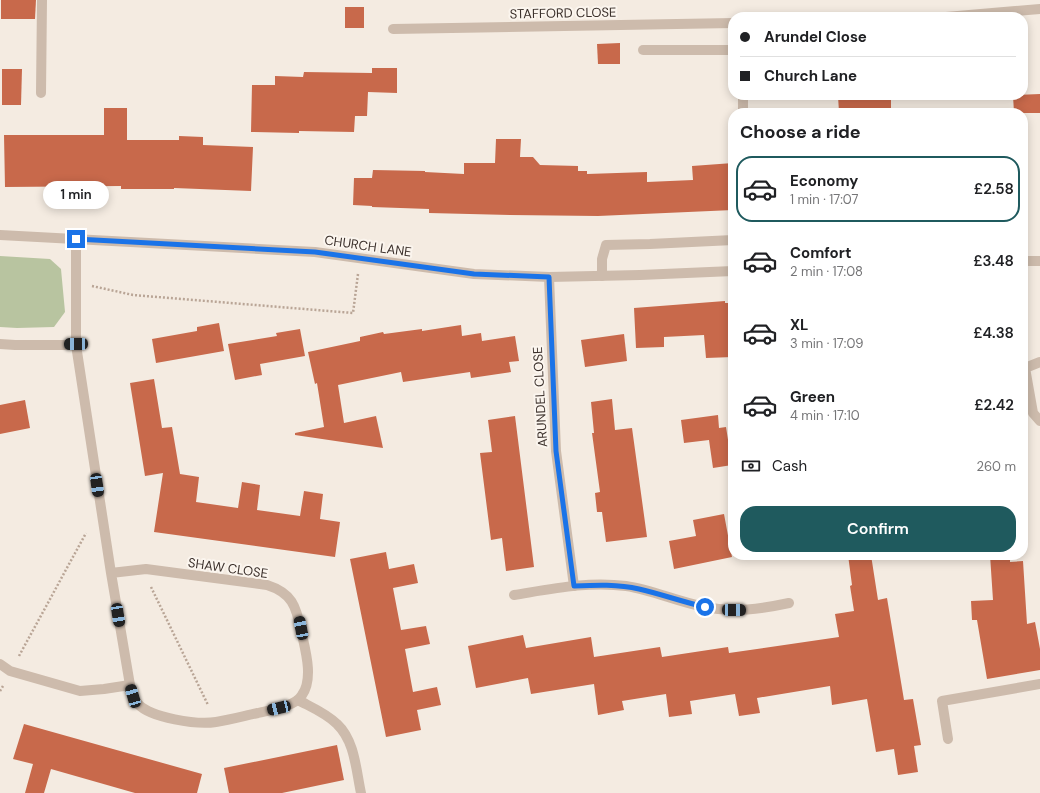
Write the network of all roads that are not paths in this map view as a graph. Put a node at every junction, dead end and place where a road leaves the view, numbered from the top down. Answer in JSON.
{"nodes":[{"id":1,"x":42,"y":0,"type":"edge"},
{"id":2,"x":1040,"y":10,"type":"edge"},
{"id":3,"x":1013,"y":12,"type":"edge"},
{"id":4,"x":728,"y":23,"type":"edge"},
{"id":5,"x":393,"y":29,"type":"dead end"},
{"id":6,"x":643,"y":50,"type":"dead end"},
{"id":7,"x":728,"y":50,"type":"edge"},
{"id":8,"x":41,"y":94,"type":"dead end"},
{"id":9,"x":0,"y":235,"type":"edge"},
{"id":10,"x":76,"y":239,"type":"junction"},
{"id":11,"x":728,"y":240,"type":"edge"},
{"id":12,"x":1028,"y":261,"type":"edge"},
{"id":13,"x":1040,"y":261,"type":"edge"},
{"id":14,"x":728,"y":270,"type":"edge"},
{"id":15,"x":602,"y":276,"type":"junction"},
{"id":16,"x":549,"y":277,"type":"junction"},
{"id":17,"x":0,"y":344,"type":"edge"},
{"id":18,"x":76,"y":344,"type":"junction"},
{"id":19,"x":1040,"y":362,"type":"edge"},
{"id":20,"x":1028,"y":363,"type":"edge"},
{"id":21,"x":1028,"y":413,"type":"edge"},
{"id":22,"x":1040,"y":421,"type":"edge"},
{"id":23,"x":111,"y":573,"type":"junction"},
{"id":24,"x":574,"y":586,"type":"junction"},
{"id":25,"x":514,"y":595,"type":"dead end"},
{"id":26,"x":789,"y":603,"type":"dead end"},
{"id":27,"x":0,"y":664,"type":"edge"},
{"id":28,"x":1040,"y":684,"type":"edge"},
{"id":29,"x":130,"y":685,"type":"junction"},
{"id":30,"x":298,"y":700,"type":"junction"},
{"id":31,"x":948,"y":738,"type":"dead end"},
{"id":32,"x":361,"y":793,"type":"edge"}],
"edges":[{"from":1,"to":8,"type":"street"},
{"from":2,"to":3,"type":"street"},
{"from":4,"to":5,"type":"street","name":"STAFFORD CLOSE"},
{"from":6,"to":7,"type":"street"},
{"from":9,"to":10,"type":"street","name":"CHURCH LANE"},
{"from":10,"to":16,"type":"street","name":"CHURCH LANE"},
{"from":10,"to":18,"type":"street"},
{"from":11,"to":15,"type":"street"},
{"from":12,"to":13,"type":"street"},
{"from":14,"to":15,"type":"street","name":"CHURCH LANE"},
{"from":15,"to":16,"type":"street","name":"CHURCH LANE"},
{"from":16,"to":24,"type":"street","name":"ARUNDEL CLOSE"},
{"from":17,"to":18,"type":"street"},
{"from":18,"to":23,"type":"street"},
{"from":19,"to":20,"type":"street"},
{"from":21,"to":22,"type":"street"},
{"from":23,"to":29,"type":"street"},
{"from":23,"to":30,"type":"street","name":"SHAW CLOSE"},
{"from":24,"to":25,"type":"street"},
{"from":24,"to":26,"type":"street"},
{"from":27,"to":29,"type":"street"},
{"from":28,"to":31,"type":"street"},
{"from":29,"to":30,"type":"street"},
{"from":30,"to":32,"type":"street"}]}
